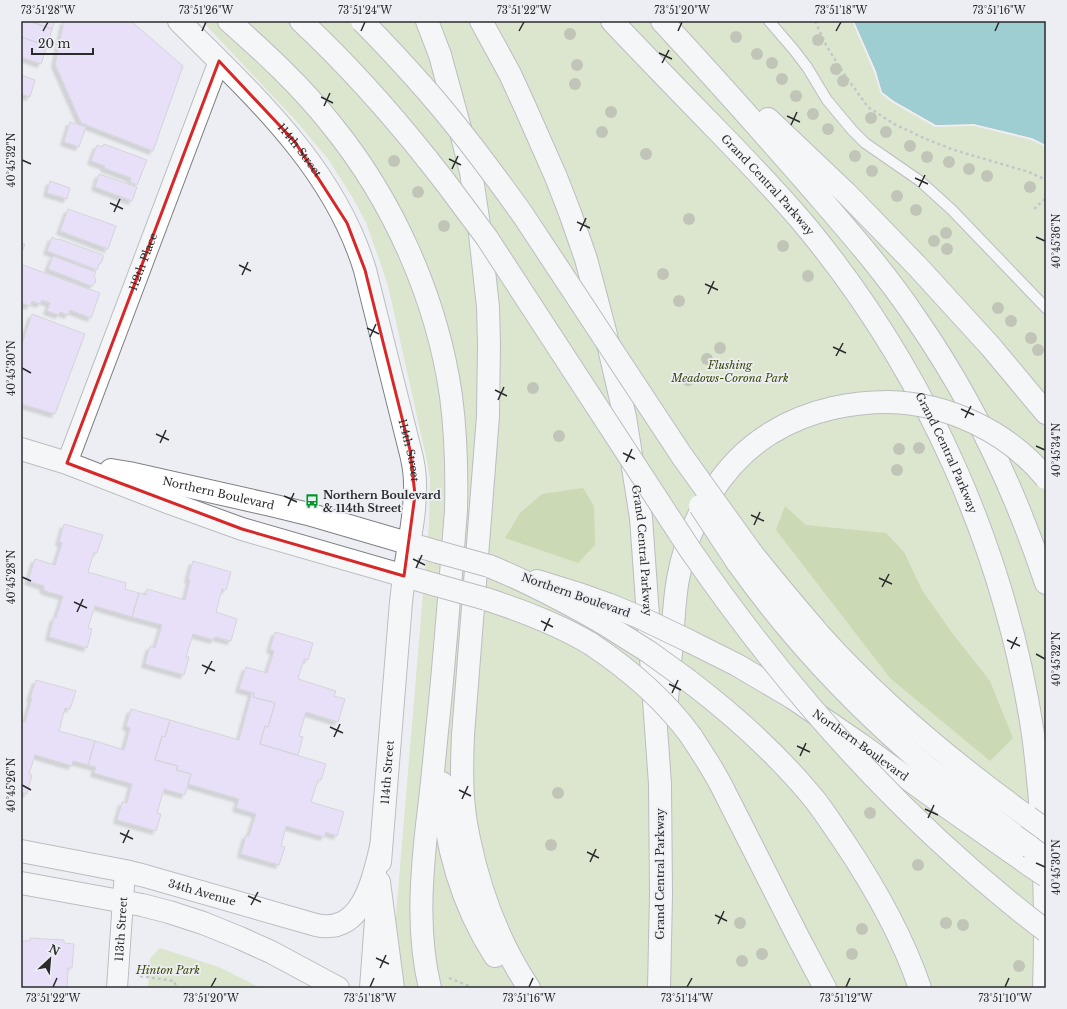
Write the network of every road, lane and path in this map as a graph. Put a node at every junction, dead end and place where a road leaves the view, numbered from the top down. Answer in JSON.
{"nodes":[{"id":1,"x":179,"y":21,"type":"edge"},
{"id":2,"x":229,"y":21,"type":"edge"},
{"id":3,"x":301,"y":21,"type":"edge"},
{"id":4,"x":362,"y":21,"type":"edge"},
{"id":5,"x":427,"y":21,"type":"edge"},
{"id":6,"x":481,"y":21,"type":"edge"},
{"id":7,"x":612,"y":21,"type":"edge"},
{"id":8,"x":663,"y":21,"type":"edge"},
{"id":9,"x":769,"y":21,"type":"edge"},
{"id":10,"x":815,"y":21,"type":"edge"},
{"id":11,"x":219,"y":61,"type":"junction"},
{"id":12,"x":1046,"y":180,"type":"edge"},
{"id":13,"x":1046,"y":198,"type":"edge"},
{"id":14,"x":1034,"y":208,"type":"dead end"},
{"id":15,"x":918,"y":267,"type":"junction"},
{"id":16,"x":1046,"y":308,"type":"edge"},
{"id":17,"x":1046,"y":395,"type":"edge"},
{"id":18,"x":1046,"y":413,"type":"edge"},
{"id":19,"x":21,"y":449,"type":"edge"},
{"id":20,"x":67,"y":463,"type":"junction"},
{"id":21,"x":1046,"y":478,"type":"edge"},
{"id":22,"x":409,"y":543,"type":"junction"},
{"id":23,"x":744,"y":557,"type":"junction"},
{"id":24,"x":404,"y":576,"type":"junction"},
{"id":25,"x":1046,"y":583,"type":"edge"},
{"id":26,"x":606,"y":614,"type":"junction"},
{"id":27,"x":443,"y":682,"type":"junction"},
{"id":28,"x":660,"y":784,"type":"junction"},
{"id":29,"x":1046,"y":830,"type":"edge"},
{"id":30,"x":381,"y":847,"type":"junction"},
{"id":31,"x":21,"y":851,"type":"edge"},
{"id":32,"x":1038,"y":862,"type":"edge"},
{"id":33,"x":125,"y":871,"type":"junction"},
{"id":34,"x":379,"y":882,"type":"junction"},
{"id":35,"x":21,"y":883,"type":"edge"},
{"id":36,"x":123,"y":902,"type":"junction"},
{"id":37,"x":1046,"y":931,"type":"edge"},
{"id":38,"x":140,"y":976,"type":"dead end"},
{"id":39,"x":437,"y":982,"type":"edge"},
{"id":40,"x":117,"y":988,"type":"edge"},
{"id":41,"x":177,"y":988,"type":"edge"},
{"id":42,"x":338,"y":988,"type":"edge"},
{"id":43,"x":371,"y":988,"type":"edge"},
{"id":44,"x":393,"y":988,"type":"edge"},
{"id":45,"x":474,"y":988,"type":"edge"},
{"id":46,"x":518,"y":988,"type":"edge"},
{"id":47,"x":529,"y":988,"type":"edge"},
{"id":48,"x":659,"y":988,"type":"edge"},
{"id":49,"x":825,"y":988,"type":"edge"},
{"id":50,"x":920,"y":988,"type":"edge"},
{"id":51,"x":1044,"y":988,"type":"edge"}],
"edges":[{"from":1,"to":11,"type":"main road","name":"114th Street"},
{"from":2,"to":27,"type":"main road"},
{"from":3,"to":37,"type":"main road","bridge":true},
{"from":4,"to":23,"type":"main road","bridge":true},
{"from":5,"to":47,"type":"main road"},
{"from":6,"to":28,"type":"main road","name":"Grand Central Parkway"},
{"from":7,"to":51,"type":"main road","name":"Grand Central Parkway"},
{"from":8,"to":15,"type":"main road"},
{"from":8,"to":25,"type":"main road"},
{"from":9,"to":16,"type":"lane"},
{"from":10,"to":12,"type":"path"},
{"from":11,"to":20,"type":"street","name":"112th Place"},
{"from":11,"to":22,"type":"main road","name":"114th Street"},
{"from":13,"to":14,"type":"path"},
{"from":15,"to":17,"type":"main road"},
{"from":15,"to":18,"type":"main road"},
{"from":19,"to":20,"type":"main road","name":"Northern Boulevard"},
{"from":20,"to":22,"type":"main road","name":"Northern Boulevard"},
{"from":20,"to":24,"type":"main road","name":"Northern Boulevard"},
{"from":21,"to":28,"type":"main road","bridge":true},
{"from":22,"to":24,"type":"main road","name":"114th Street"},
{"from":22,"to":26,"type":"main road","name":"Northern Boulevard","bridge":true},
{"from":23,"to":29,"type":"main road","bridge":true},
{"from":23,"to":32,"type":"main road"},
{"from":24,"to":30,"type":"main road","name":"114th Street"},
{"from":24,"to":49,"type":"main road","name":"Northern Boulevard","bridge":true},
{"from":26,"to":32,"type":"main road","name":"Northern Boulevard","bridge":true},
{"from":26,"to":50,"type":"main road","bridge":true},
{"from":27,"to":39,"type":"main road"},
{"from":27,"to":46,"type":"main road"},
{"from":28,"to":48,"type":"main road","name":"Grand Central Parkway"},
{"from":30,"to":33,"type":"main road","name":"34th Avenue"},
{"from":30,"to":34,"type":"main road","name":"114th Street"},
{"from":31,"to":33,"type":"main road","name":"34th Avenue"},
{"from":33,"to":36,"type":"street","name":"113th Street"},
{"from":34,"to":43,"type":"main road","name":"114th Street"},
{"from":34,"to":44,"type":"main road"},
{"from":35,"to":36,"type":"main road"},
{"from":36,"to":40,"type":"street","name":"113th Street"},
{"from":36,"to":42,"type":"main road"},
{"from":38,"to":41,"type":"path"},
{"from":39,"to":45,"type":"path"}]}
